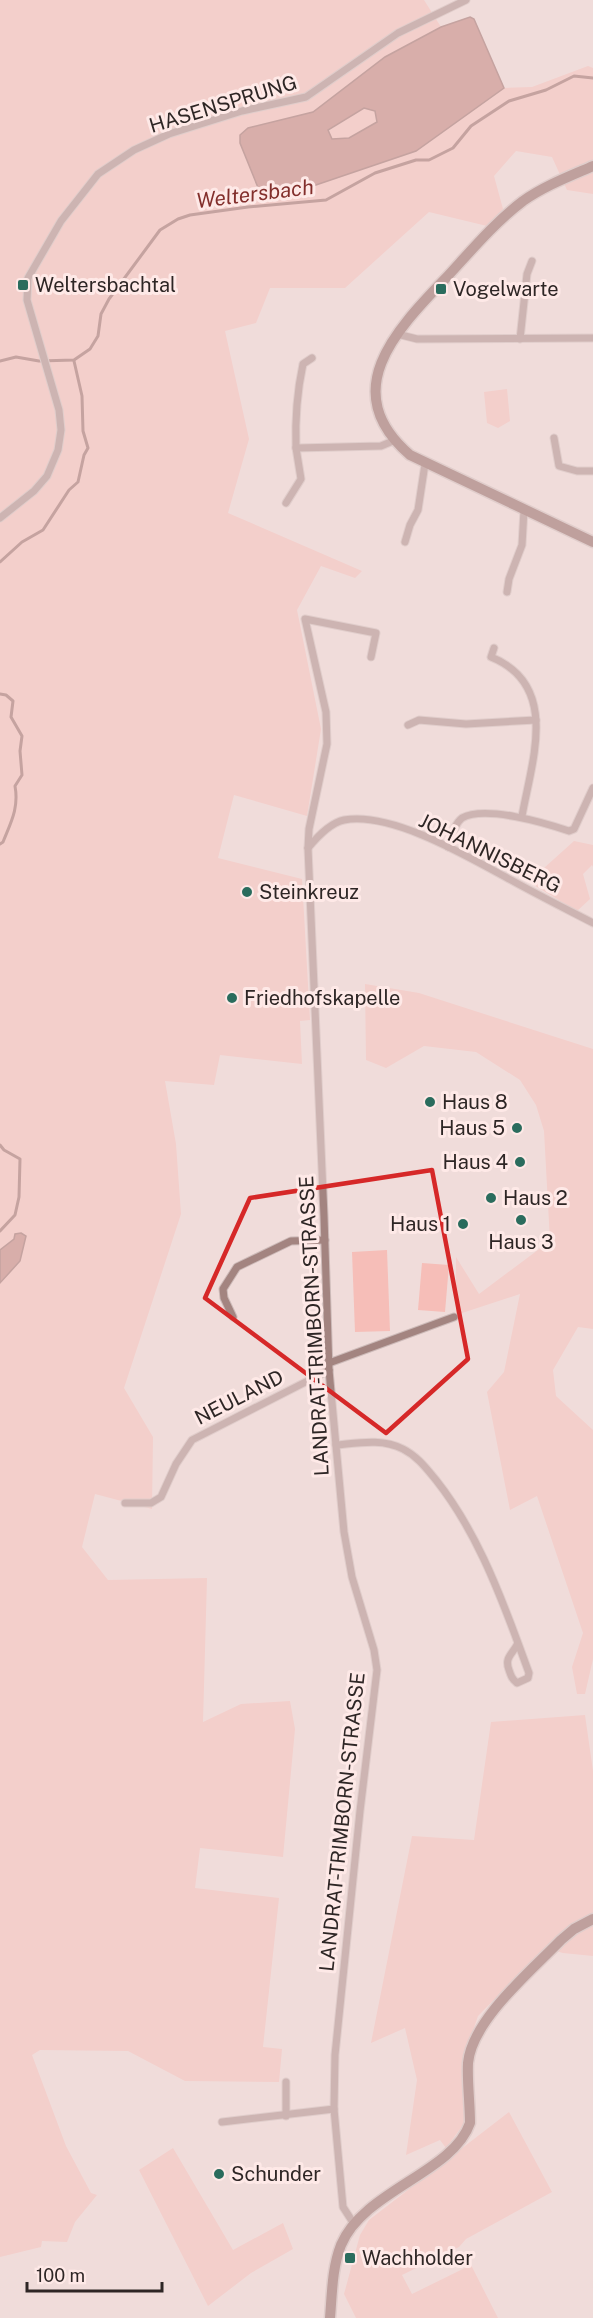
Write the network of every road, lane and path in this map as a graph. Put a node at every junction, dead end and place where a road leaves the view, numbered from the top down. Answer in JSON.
{"nodes":[{"id":1,"x":466,"y":0,"type":"edge"},
{"id":2,"x":593,"y":166,"type":"edge"},
{"id":3,"x":532,"y":261,"type":"dead end"},
{"id":4,"x":397,"y":334,"type":"junction"},
{"id":5,"x":593,"y":338,"type":"edge"},
{"id":6,"x":519,"y":339,"type":"junction"},
{"id":7,"x":312,"y":358,"type":"dead end"},
{"id":8,"x":554,"y":438,"type":"dead end"},
{"id":9,"x":393,"y":441,"type":"junction"},
{"id":10,"x":296,"y":448,"type":"junction"},
{"id":11,"x":425,"y":464,"type":"junction"},
{"id":12,"x":593,"y":471,"type":"edge"},
{"id":13,"x":286,"y":503,"type":"dead end"},
{"id":14,"x":524,"y":510,"type":"junction"},
{"id":15,"x":0,"y":518,"type":"edge"},
{"id":16,"x":405,"y":542,"type":"dead end"},
{"id":17,"x":593,"y":543,"type":"edge"},
{"id":18,"x":507,"y":592,"type":"dead end"},
{"id":19,"x":494,"y":648,"type":"dead end"},
{"id":20,"x":371,"y":657,"type":"dead end"},
{"id":21,"x":536,"y":720,"type":"junction"},
{"id":22,"x":408,"y":725,"type":"dead end"},
{"id":23,"x":593,"y":788,"type":"edge"},
{"id":24,"x":522,"y":816,"type":"junction"},
{"id":25,"x":308,"y":848,"type":"junction"},
{"id":26,"x":448,"y":848,"type":"junction"},
{"id":27,"x":593,"y":923,"type":"edge"},
{"id":28,"x":325,"y":1240,"type":"junction"},
{"id":29,"x":234,"y":1317,"type":"dead end"},
{"id":30,"x":454,"y":1317,"type":"dead end"},
{"id":31,"x":329,"y":1366,"type":"junction"},
{"id":32,"x":336,"y":1445,"type":"junction"},
{"id":33,"x":124,"y":1503,"type":"dead end"},
{"id":34,"x":518,"y":1643,"type":"junction"},
{"id":35,"x":593,"y":1919,"type":"edge"},
{"id":36,"x":286,"y":2082,"type":"dead end"},
{"id":37,"x":334,"y":2109,"type":"junction"},
{"id":38,"x":286,"y":2116,"type":"junction"},
{"id":39,"x":222,"y":2122,"type":"dead end"},
{"id":40,"x":354,"y":2224,"type":"junction"},
{"id":41,"x":330,"y":2318,"type":"edge"}],
"edges":[{"from":1,"to":15,"type":"street","name":"HASENSPRUNG"},
{"from":2,"to":4,"type":"street"},
{"from":3,"to":6,"type":"street"},
{"from":4,"to":6,"type":"street"},
{"from":4,"to":9,"type":"street"},
{"from":5,"to":6,"type":"street"},
{"from":7,"to":10,"type":"street"},
{"from":8,"to":12,"type":"street"},
{"from":9,"to":10,"type":"street"},
{"from":9,"to":11,"type":"street"},
{"from":10,"to":13,"type":"street"},
{"from":11,"to":14,"type":"street"},
{"from":11,"to":16,"type":"street"},
{"from":14,"to":17,"type":"street"},
{"from":14,"to":18,"type":"street"},
{"from":19,"to":21,"type":"street"},
{"from":20,"to":25,"type":"street","name":"LANDRAT-TRIMBORN-STRASSE"},
{"from":21,"to":22,"type":"street"},
{"from":21,"to":24,"type":"street"},
{"from":23,"to":24,"type":"street"},
{"from":24,"to":26,"type":"street"},
{"from":25,"to":26,"type":"street","name":"JOHANNISBERG"},
{"from":25,"to":28,"type":"street","name":"LANDRAT-TRIMBORN-STRASSE"},
{"from":26,"to":27,"type":"street","name":"JOHANNISBERG"},
{"from":28,"to":29,"type":"street"},
{"from":28,"to":31,"type":"street","name":"LANDRAT-TRIMBORN-STRASSE"},
{"from":30,"to":31,"type":"street","name":"NEULAND"},
{"from":31,"to":32,"type":"street","name":"LANDRAT-TRIMBORN-STRASSE"},
{"from":31,"to":33,"type":"street","name":"NEULAND"},
{"from":32,"to":34,"type":"street"},
{"from":32,"to":37,"type":"street","name":"LANDRAT-TRIMBORN-STRASSE"},
{"from":34,"to":34,"type":"street"},
{"from":35,"to":40,"type":"street"},
{"from":36,"to":38,"type":"street"},
{"from":37,"to":38,"type":"street"},
{"from":37,"to":40,"type":"street","name":"LANDRAT-TRIMBORN-STRASSE"},
{"from":38,"to":39,"type":"street"},
{"from":40,"to":41,"type":"street"}]}
